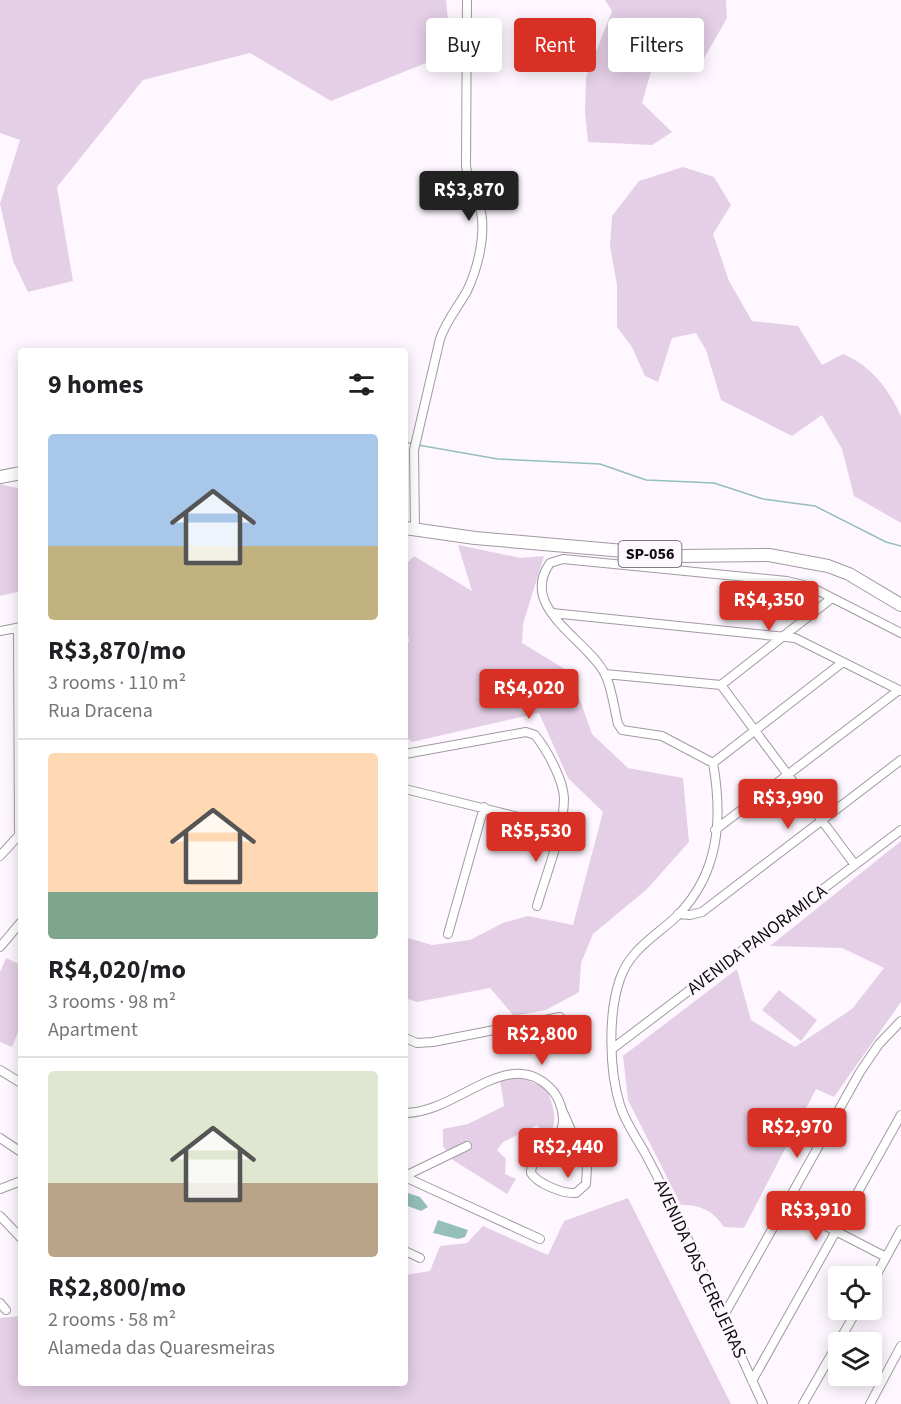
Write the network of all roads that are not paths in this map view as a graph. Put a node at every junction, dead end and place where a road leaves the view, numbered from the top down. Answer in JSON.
{"nodes":[{"id":1,"x":467,"y":0,"type":"edge"},
{"id":2,"x":18,"y":474,"type":"edge"},
{"id":3,"x":0,"y":477,"type":"edge"},
{"id":4,"x":410,"y":529,"type":"edge"},
{"id":5,"x":886,"y":597,"type":"junction"},
{"id":6,"x":832,"y":598,"type":"junction"},
{"id":7,"x":901,"y":599,"type":"edge"},
{"id":8,"x":901,"y":605,"type":"edge"},
{"id":9,"x":552,"y":613,"type":"junction"},
{"id":10,"x":18,"y":627,"type":"edge"},
{"id":11,"x":0,"y":631,"type":"edge"},
{"id":12,"x":901,"y":633,"type":"edge"},
{"id":13,"x":785,"y":636,"type":"junction"},
{"id":14,"x":843,"y":662,"type":"junction"},
{"id":15,"x":605,"y":674,"type":"junction"},
{"id":16,"x":721,"y":685,"type":"junction"},
{"id":17,"x":900,"y":690,"type":"edge"},
{"id":18,"x":754,"y":730,"type":"junction"},
{"id":19,"x":408,"y":754,"type":"edge"},
{"id":20,"x":901,"y":760,"type":"edge"},
{"id":21,"x":713,"y":763,"type":"junction"},
{"id":22,"x":788,"y":775,"type":"junction"},
{"id":23,"x":408,"y":790,"type":"edge"},
{"id":24,"x":484,"y":807,"type":"junction"},
{"id":25,"x":822,"y":820,"type":"junction"},
{"id":26,"x":559,"y":827,"type":"junction"},
{"id":27,"x":715,"y":830,"type":"junction"},
{"id":28,"x":901,"y":830,"type":"edge"},
{"id":29,"x":18,"y":836,"type":"edge"},
{"id":30,"x":0,"y":856,"type":"edge"},
{"id":31,"x":855,"y":864,"type":"junction"},
{"id":32,"x":537,"y":906,"type":"dead end"},
{"id":33,"x":678,"y":914,"type":"junction"},
{"id":34,"x":18,"y":926,"type":"edge"},
{"id":35,"x":448,"y":934,"type":"dead end"},
{"id":36,"x":0,"y":947,"type":"edge"},
{"id":37,"x":561,"y":1017,"type":"dead end"},
{"id":38,"x":901,"y":1021,"type":"edge"},
{"id":39,"x":408,"y":1039,"type":"edge"},
{"id":40,"x":612,"y":1049,"type":"junction"},
{"id":41,"x":0,"y":1070,"type":"edge"},
{"id":42,"x":18,"y":1081,"type":"edge"},
{"id":43,"x":560,"y":1105,"type":"junction"},
{"id":44,"x":408,"y":1113,"type":"edge"},
{"id":45,"x":901,"y":1115,"type":"edge"},
{"id":46,"x":0,"y":1137,"type":"edge"},
{"id":47,"x":468,"y":1146,"type":"dead end"},
{"id":48,"x":577,"y":1146,"type":"junction"},
{"id":49,"x":18,"y":1150,"type":"edge"},
{"id":50,"x":545,"y":1152,"type":"junction"},
{"id":51,"x":408,"y":1175,"type":"edge"},
{"id":52,"x":408,"y":1177,"type":"edge"},
{"id":53,"x":18,"y":1182,"type":"edge"},
{"id":54,"x":0,"y":1189,"type":"edge"},
{"id":55,"x":785,"y":1205,"type":"junction"},
{"id":56,"x":0,"y":1216,"type":"edge"},
{"id":57,"x":901,"y":1230,"type":"edge"},
{"id":58,"x":836,"y":1231,"type":"junction"},
{"id":59,"x":18,"y":1235,"type":"edge"},
{"id":60,"x":540,"y":1239,"type":"dead end"},
{"id":61,"x":408,"y":1252,"type":"edge"},
{"id":62,"x":886,"y":1257,"type":"junction"},
{"id":63,"x":420,"y":1258,"type":"dead end"},
{"id":64,"x":881,"y":1266,"type":"edge"},
{"id":65,"x":0,"y":1303,"type":"edge"},
{"id":66,"x":6,"y":1310,"type":"dead end"},
{"id":67,"x":723,"y":1317,"type":"junction"},
{"id":68,"x":850,"y":1320,"type":"edge"},
{"id":69,"x":901,"y":1347,"type":"edge"},
{"id":70,"x":752,"y":1380,"type":"junction"},
{"id":71,"x":763,"y":1404,"type":"edge"},
{"id":72,"x":803,"y":1404,"type":"edge"},
{"id":73,"x":870,"y":1404,"type":"edge"}],
"edges":[{"from":1,"to":4,"type":"street"},
{"from":2,"to":3,"type":"main road"},
{"from":4,"to":5,"type":"main road","number":"SP-056"},
{"from":5,"to":7,"type":"main road","number":"SP-056"},
{"from":5,"to":8,"type":"main road","number":"SP-056"},
{"from":6,"to":9,"type":"street"},
{"from":6,"to":12,"type":"street"},
{"from":6,"to":13,"type":"street"},
{"from":9,"to":13,"type":"street"},
{"from":9,"to":15,"type":"street"},
{"from":10,"to":11,"type":"street"},
{"from":13,"to":14,"type":"street"},
{"from":13,"to":16,"type":"street"},
{"from":14,"to":17,"type":"street"},
{"from":14,"to":18,"type":"street"},
{"from":15,"to":16,"type":"street"},
{"from":15,"to":21,"type":"street"},
{"from":16,"to":18,"type":"street"},
{"from":17,"to":22,"type":"street"},
{"from":18,"to":21,"type":"street"},
{"from":18,"to":22,"type":"street"},
{"from":19,"to":26,"type":"street"},
{"from":20,"to":25,"type":"street"},
{"from":21,"to":27,"type":"street","name":"AVENIDA DAS CEREJEIRAS"},
{"from":22,"to":25,"type":"street"},
{"from":22,"to":27,"type":"street"},
{"from":23,"to":24,"type":"street"},
{"from":24,"to":26,"type":"street"},
{"from":24,"to":35,"type":"street"},
{"from":25,"to":31,"type":"street"},
{"from":25,"to":33,"type":"street"},
{"from":26,"to":32,"type":"street"},
{"from":27,"to":33,"type":"street","name":"AVENIDA DAS CEREJEIRAS"},
{"from":28,"to":31,"type":"street","name":"AVENIDA PANORAMICA"},
{"from":29,"to":30,"type":"street"},
{"from":31,"to":40,"type":"street","name":"AVENIDA PANORAMICA"},
{"from":33,"to":40,"type":"street","name":"AVENIDA DAS CEREJEIRAS"},
{"from":34,"to":36,"type":"street"},
{"from":37,"to":39,"type":"street"},
{"from":38,"to":55,"type":"street"},
{"from":40,"to":67,"type":"street","name":"AVENIDA DAS CEREJEIRAS"},
{"from":41,"to":42,"type":"street"},
{"from":43,"to":44,"type":"street"},
{"from":43,"to":48,"type":"street"},
{"from":43,"to":50,"type":"street"},
{"from":45,"to":58,"type":"street"},
{"from":46,"to":49,"type":"street"},
{"from":47,"to":51,"type":"street"},
{"from":48,"to":50,"type":"street"},
{"from":48,"to":50,"type":"street"},
{"from":52,"to":60,"type":"street"},
{"from":53,"to":54,"type":"street"},
{"from":55,"to":58,"type":"street"},
{"from":55,"to":67,"type":"street"},
{"from":56,"to":59,"type":"street"},
{"from":57,"to":62,"type":"street"},
{"from":58,"to":62,"type":"street"},
{"from":58,"to":70,"type":"street"},
{"from":61,"to":63,"type":"street"},
{"from":62,"to":64,"type":"street"},
{"from":65,"to":66,"type":"street"},
{"from":67,"to":70,"type":"street","name":"AVENIDA DAS CEREJEIRAS"},
{"from":68,"to":72,"type":"street"},
{"from":69,"to":73,"type":"street"},
{"from":70,"to":71,"type":"street","name":"AVENIDA DAS CEREJEIRAS"}]}
